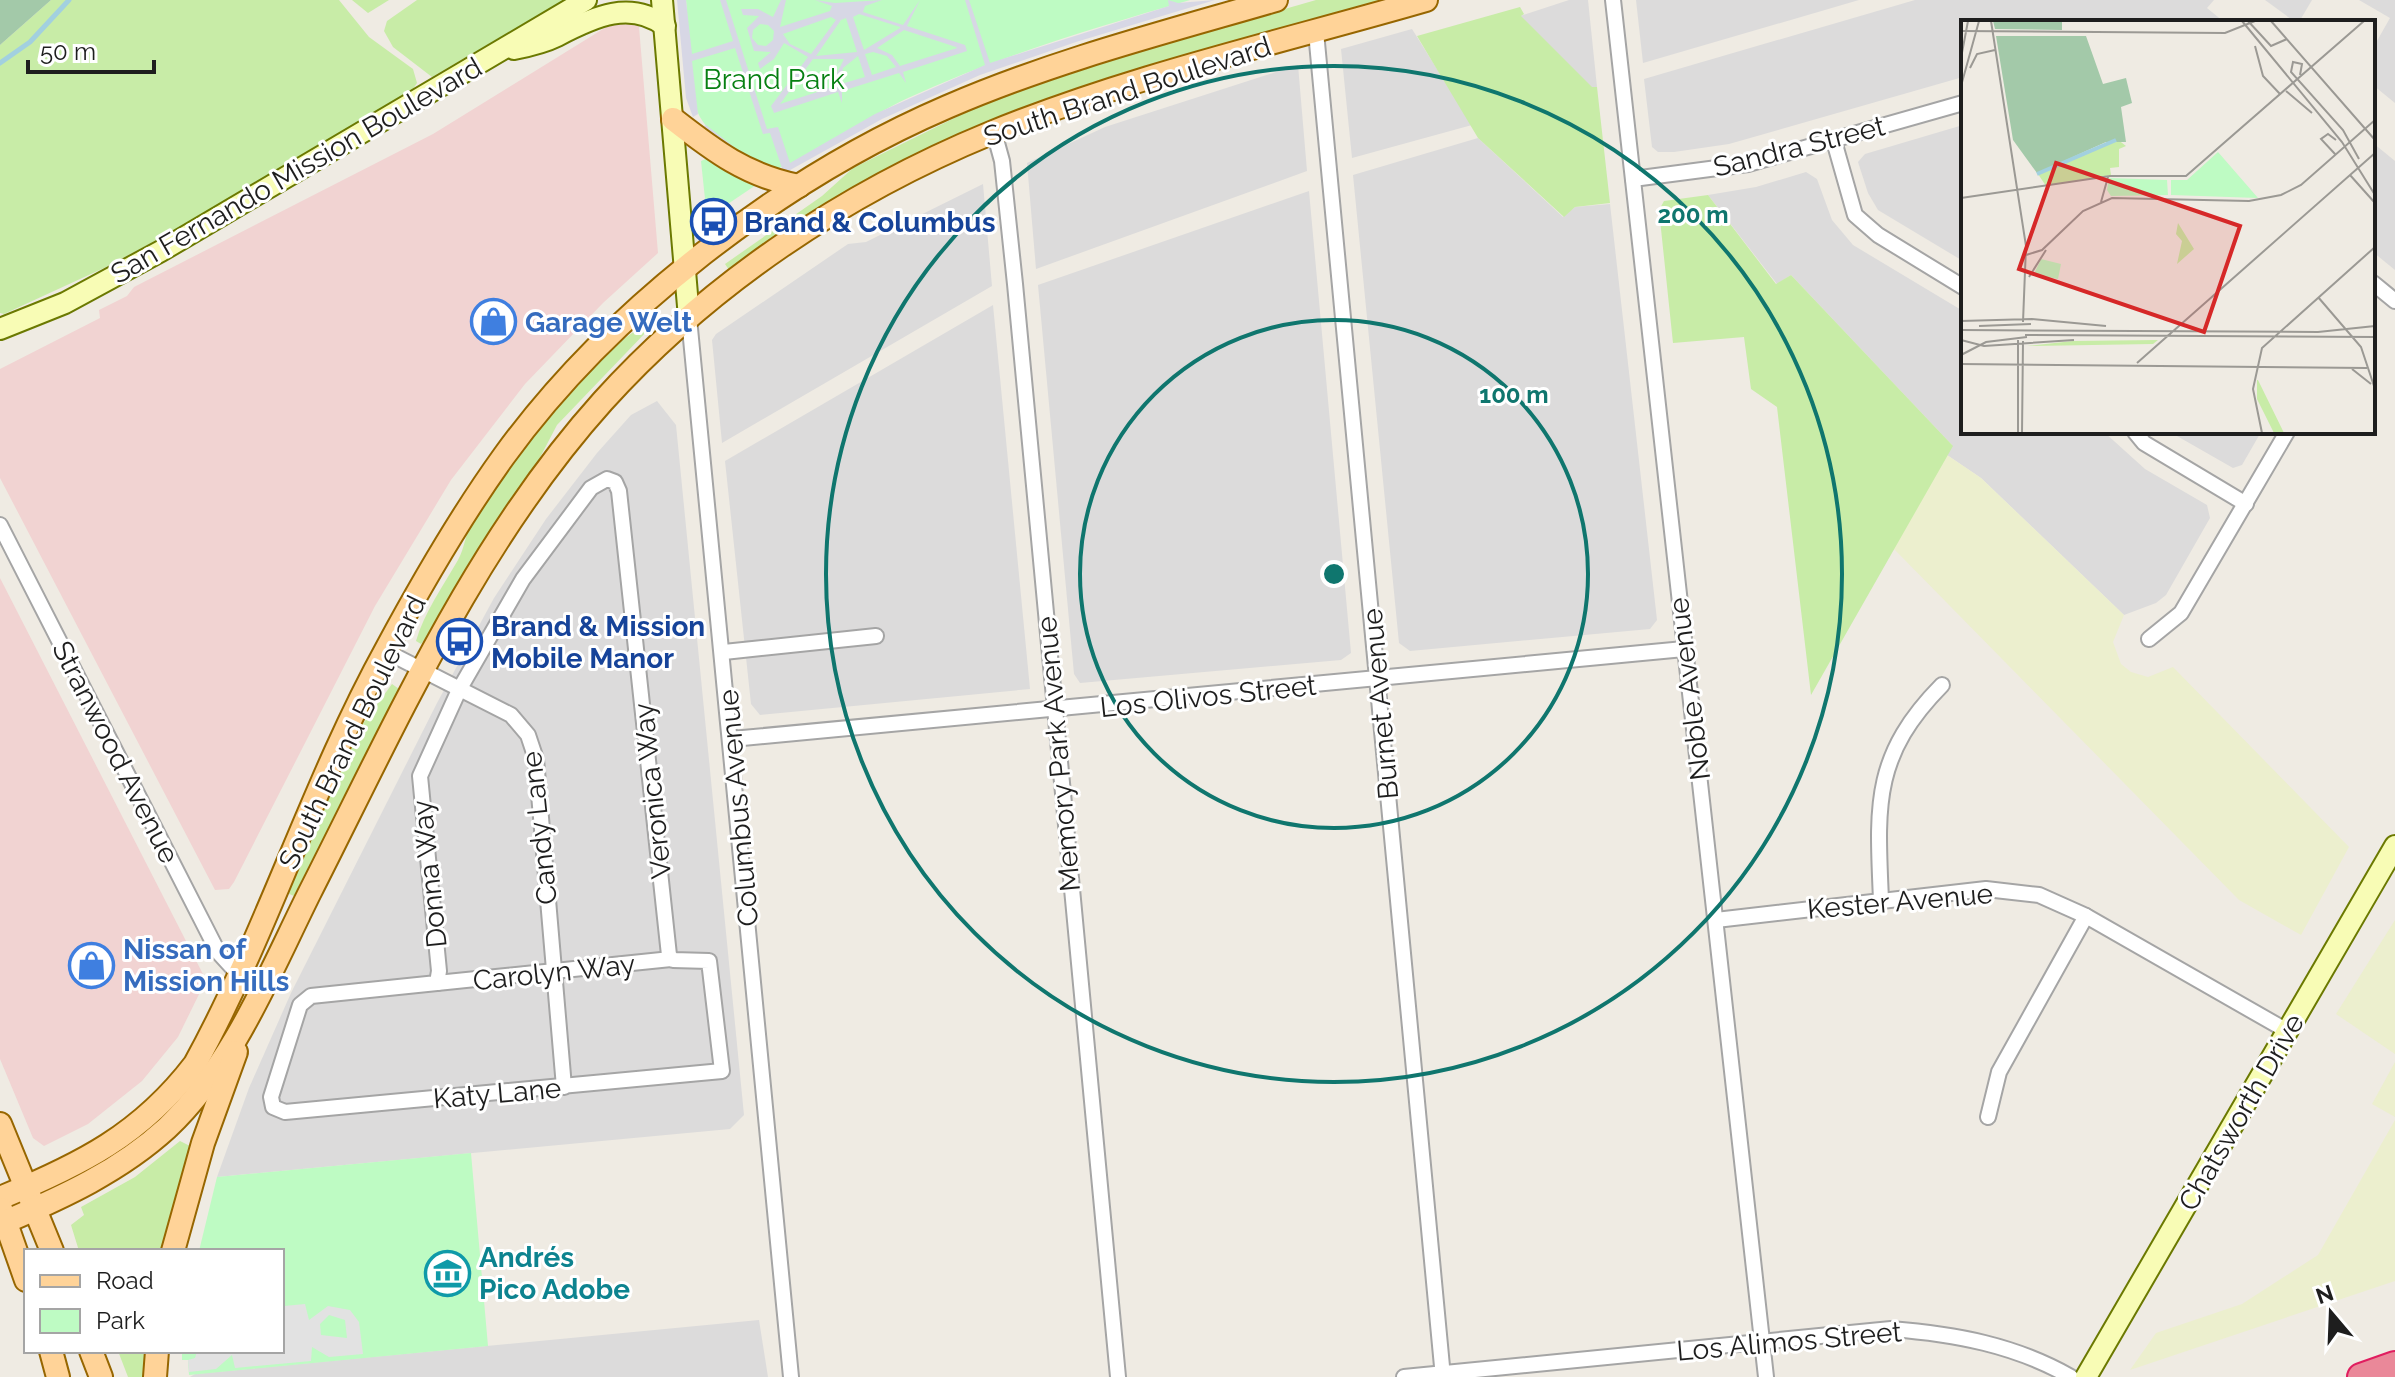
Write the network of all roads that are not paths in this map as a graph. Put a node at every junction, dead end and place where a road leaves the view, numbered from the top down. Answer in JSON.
{"nodes":[{"id":1,"x":586,"y":0,"type":"edge"},
{"id":2,"x":662,"y":0,"type":"edge"},
{"id":3,"x":1276,"y":0,"type":"edge"},
{"id":4,"x":1426,"y":0,"type":"edge"},
{"id":5,"x":1613,"y":0,"type":"edge"},
{"id":6,"x":665,"y":26,"type":"junction"},
{"id":7,"x":1316,"y":32,"type":"junction"},
{"id":8,"x":499,"y":52,"type":"junction"},
{"id":9,"x":1961,"y":104,"type":"edge"},
{"id":10,"x":673,"y":119,"type":"junction"},
{"id":11,"x":994,"y":132,"type":"junction"},
{"id":12,"x":1834,"y":141,"type":"junction"},
{"id":13,"x":1633,"y":179,"type":"junction"},
{"id":14,"x":799,"y":186,"type":"junction"},
{"id":15,"x":685,"y":271,"type":"junction"},
{"id":16,"x":2375,"y":285,"type":"edge"},
{"id":17,"x":1961,"y":286,"type":"edge"},
{"id":18,"x":2395,"y":301,"type":"edge"},
{"id":19,"x":689,"y":318,"type":"junction"},
{"id":20,"x":0,"y":329,"type":"edge"},
{"id":21,"x":2137,"y":434,"type":"edge"},
{"id":22,"x":2286,"y":434,"type":"edge"},
{"id":23,"x":607,"y":479,"type":"joint"},
{"id":24,"x":2246,"y":504,"type":"junction"},
{"id":25,"x":0,"y":525,"type":"edge"},
{"id":26,"x":876,"y":636,"type":"dead end"},
{"id":27,"x":2149,"y":639,"type":"dead end"},
{"id":28,"x":1684,"y":649,"type":"junction"},
{"id":29,"x":385,"y":651,"type":"junction"},
{"id":30,"x":724,"y":652,"type":"junction"},
{"id":31,"x":423,"y":671,"type":"junction"},
{"id":32,"x":1378,"y":679,"type":"junction"},
{"id":33,"x":1942,"y":685,"type":"dead end"},
{"id":34,"x":459,"y":690,"type":"junction"},
{"id":35,"x":1054,"y":712,"type":"junction"},
{"id":36,"x":732,"y":739,"type":"junction"},
{"id":37,"x":2392,"y":857,"type":"edge"},
{"id":38,"x":1881,"y":900,"type":"junction"},
{"id":39,"x":2086,"y":916,"type":"junction"},
{"id":40,"x":1716,"y":920,"type":"junction"},
{"id":41,"x":671,"y":959,"type":"junction"},
{"id":42,"x":554,"y":973,"type":"junction"},
{"id":43,"x":239,"y":975,"type":"junction"},
{"id":44,"x":437,"y":983,"type":"junction"},
{"id":45,"x":252,"y":1005,"type":"junction"},
{"id":46,"x":2289,"y":1032,"type":"junction"},
{"id":47,"x":564,"y":1087,"type":"junction"},
{"id":48,"x":273,"y":1107,"type":"joint"},
{"id":49,"x":1988,"y":1117,"type":"dead end"},
{"id":50,"x":0,"y":1124,"type":"edge"},
{"id":51,"x":27,"y":1187,"type":"junction"},
{"id":52,"x":0,"y":1198,"type":"edge"},
{"id":53,"x":35,"y":1209,"type":"junction"},
{"id":54,"x":3,"y":1215,"type":"edge"},
{"id":55,"x":51,"y":1249,"type":"edge"},
{"id":56,"x":174,"y":1249,"type":"edge"},
{"id":57,"x":24,"y":1274,"type":"edge"},
{"id":58,"x":1762,"y":1342,"type":"junction"},
{"id":59,"x":52,"y":1353,"type":"edge"},
{"id":60,"x":92,"y":1353,"type":"edge"},
{"id":61,"x":157,"y":1353,"type":"edge"},
{"id":62,"x":2395,"y":1365,"type":"edge"},
{"id":63,"x":1442,"y":1375,"type":"edge"},
{"id":64,"x":58,"y":1377,"type":"edge"},
{"id":65,"x":101,"y":1377,"type":"edge"},
{"id":66,"x":155,"y":1377,"type":"edge"},
{"id":67,"x":791,"y":1377,"type":"edge"},
{"id":68,"x":1118,"y":1377,"type":"edge"},
{"id":69,"x":1404,"y":1377,"type":"edge"},
{"id":70,"x":1766,"y":1377,"type":"edge"},
{"id":71,"x":2071,"y":1377,"type":"edge"},
{"id":72,"x":2086,"y":1377,"type":"edge"},
{"id":73,"x":2361,"y":1377,"type":"edge"}],
"edges":[{"from":1,"to":8,"type":"main road","name":"San Fernando Mission Boulevard"},
{"from":2,"to":6,"type":"main road","name":"Columbus Avenue"},
{"from":3,"to":14,"type":"main road","name":"South Brand Boulevard"},
{"from":4,"to":7,"type":"main road","name":"South Brand Boulevard"},
{"from":5,"to":13,"type":"street","name":"Noble Avenue"},
{"from":6,"to":8,"type":"main road"},
{"from":6,"to":10,"type":"main road","name":"Columbus Avenue"},
{"from":7,"to":11,"type":"main road","name":"South Brand Boulevard"},
{"from":7,"to":32,"type":"street","name":"Burnet Avenue"},
{"from":8,"to":20,"type":"main road","name":"San Fernando Mission Boulevard"},
{"from":9,"to":12,"type":"street","name":"Sandra Street"},
{"from":10,"to":14,"type":"main road"},
{"from":10,"to":15,"type":"main road","name":"Columbus Avenue"},
{"from":11,"to":19,"type":"main road","name":"South Brand Boulevard"},
{"from":11,"to":35,"type":"street","name":"Memory Park Avenue"},
{"from":12,"to":13,"type":"street","name":"Sandra Street"},
{"from":12,"to":17,"type":"street"},
{"from":13,"to":28,"type":"street","name":"Noble Avenue"},
{"from":14,"to":15,"type":"main road","name":"South Brand Boulevard"},
{"from":15,"to":19,"type":"main road","name":"Columbus Avenue"},
{"from":15,"to":29,"type":"main road","name":"South Brand Boulevard"},
{"from":16,"to":18,"type":"street"},
{"from":19,"to":30,"type":"street","name":"Columbus Avenue"},
{"from":19,"to":31,"type":"main road","name":"South Brand Boulevard"},
{"from":21,"to":24,"type":"street"},
{"from":22,"to":24,"type":"street"},
{"from":23,"to":34,"type":"street","name":"Donna Way"},
{"from":23,"to":41,"type":"street","name":"Veronica Way"},
{"from":24,"to":27,"type":"street"},
{"from":25,"to":43,"type":"street","name":"Stranwood Avenue"},
{"from":26,"to":30,"type":"street"},
{"from":28,"to":32,"type":"street","name":"Los Olivos Street"},
{"from":28,"to":40,"type":"street","name":"Noble Avenue"},
{"from":29,"to":31,"type":"street","name":"Candy Lane"},
{"from":29,"to":43,"type":"main road","name":"South Brand Boulevard"},
{"from":30,"to":36,"type":"street","name":"Columbus Avenue"},
{"from":31,"to":34,"type":"street","name":"Candy Lane"},
{"from":31,"to":45,"type":"main road","name":"South Brand Boulevard"},
{"from":32,"to":35,"type":"street","name":"Los Olivos Street"},
{"from":32,"to":63,"type":"street","name":"Burnet Avenue"},
{"from":33,"to":38,"type":"street"},
{"from":34,"to":42,"type":"street","name":"Candy Lane"},
{"from":34,"to":44,"type":"street","name":"Donna Way"},
{"from":35,"to":36,"type":"street","name":"Los Olivos Street"},
{"from":35,"to":68,"type":"street","name":"Memory Park Avenue"},
{"from":36,"to":67,"type":"street","name":"Columbus Avenue"},
{"from":37,"to":46,"type":"main road","name":"Chatsworth Drive"},
{"from":38,"to":39,"type":"street","name":"Kester Avenue"},
{"from":38,"to":40,"type":"street","name":"Kester Avenue"},
{"from":39,"to":46,"type":"street","name":"Kester Avenue"},
{"from":39,"to":49,"type":"street"},
{"from":40,"to":58,"type":"street","name":"Noble Avenue"},
{"from":41,"to":42,"type":"street","name":"Carolyn Way"},
{"from":41,"to":47,"type":"street","name":"Katy Lane"},
{"from":42,"to":44,"type":"street","name":"Carolyn Way"},
{"from":42,"to":47,"type":"street","name":"Candy Lane"},
{"from":43,"to":51,"type":"main road","name":"South Brand Boulevard"},
{"from":44,"to":48,"type":"street","name":"Donna Way"},
{"from":45,"to":53,"type":"main road","name":"South Brand Boulevard"},
{"from":45,"to":56,"type":"main road"},
{"from":46,"to":72,"type":"main road","name":"Chatsworth Drive"},
{"from":47,"to":48,"type":"street","name":"Katy Lane"},
{"from":50,"to":51,"type":"main road"},
{"from":51,"to":52,"type":"main road","name":"South Brand Boulevard"},
{"from":51,"to":53,"type":"main road"},
{"from":53,"to":54,"type":"main road","name":"South Brand Boulevard"},
{"from":53,"to":55,"type":"main road"},
{"from":54,"to":57,"type":"main road"},
{"from":58,"to":63,"type":"street","name":"Los Alimos Street"},
{"from":58,"to":70,"type":"street","name":"Noble Avenue"},
{"from":58,"to":71,"type":"street","name":"Los Alimos Street"},
{"from":59,"to":64,"type":"main road"},
{"from":60,"to":65,"type":"main road"},
{"from":61,"to":66,"type":"main road"},
{"from":62,"to":73,"type":"highway"},
{"from":63,"to":69,"type":"street","name":"Los Alimos Street"}]}
